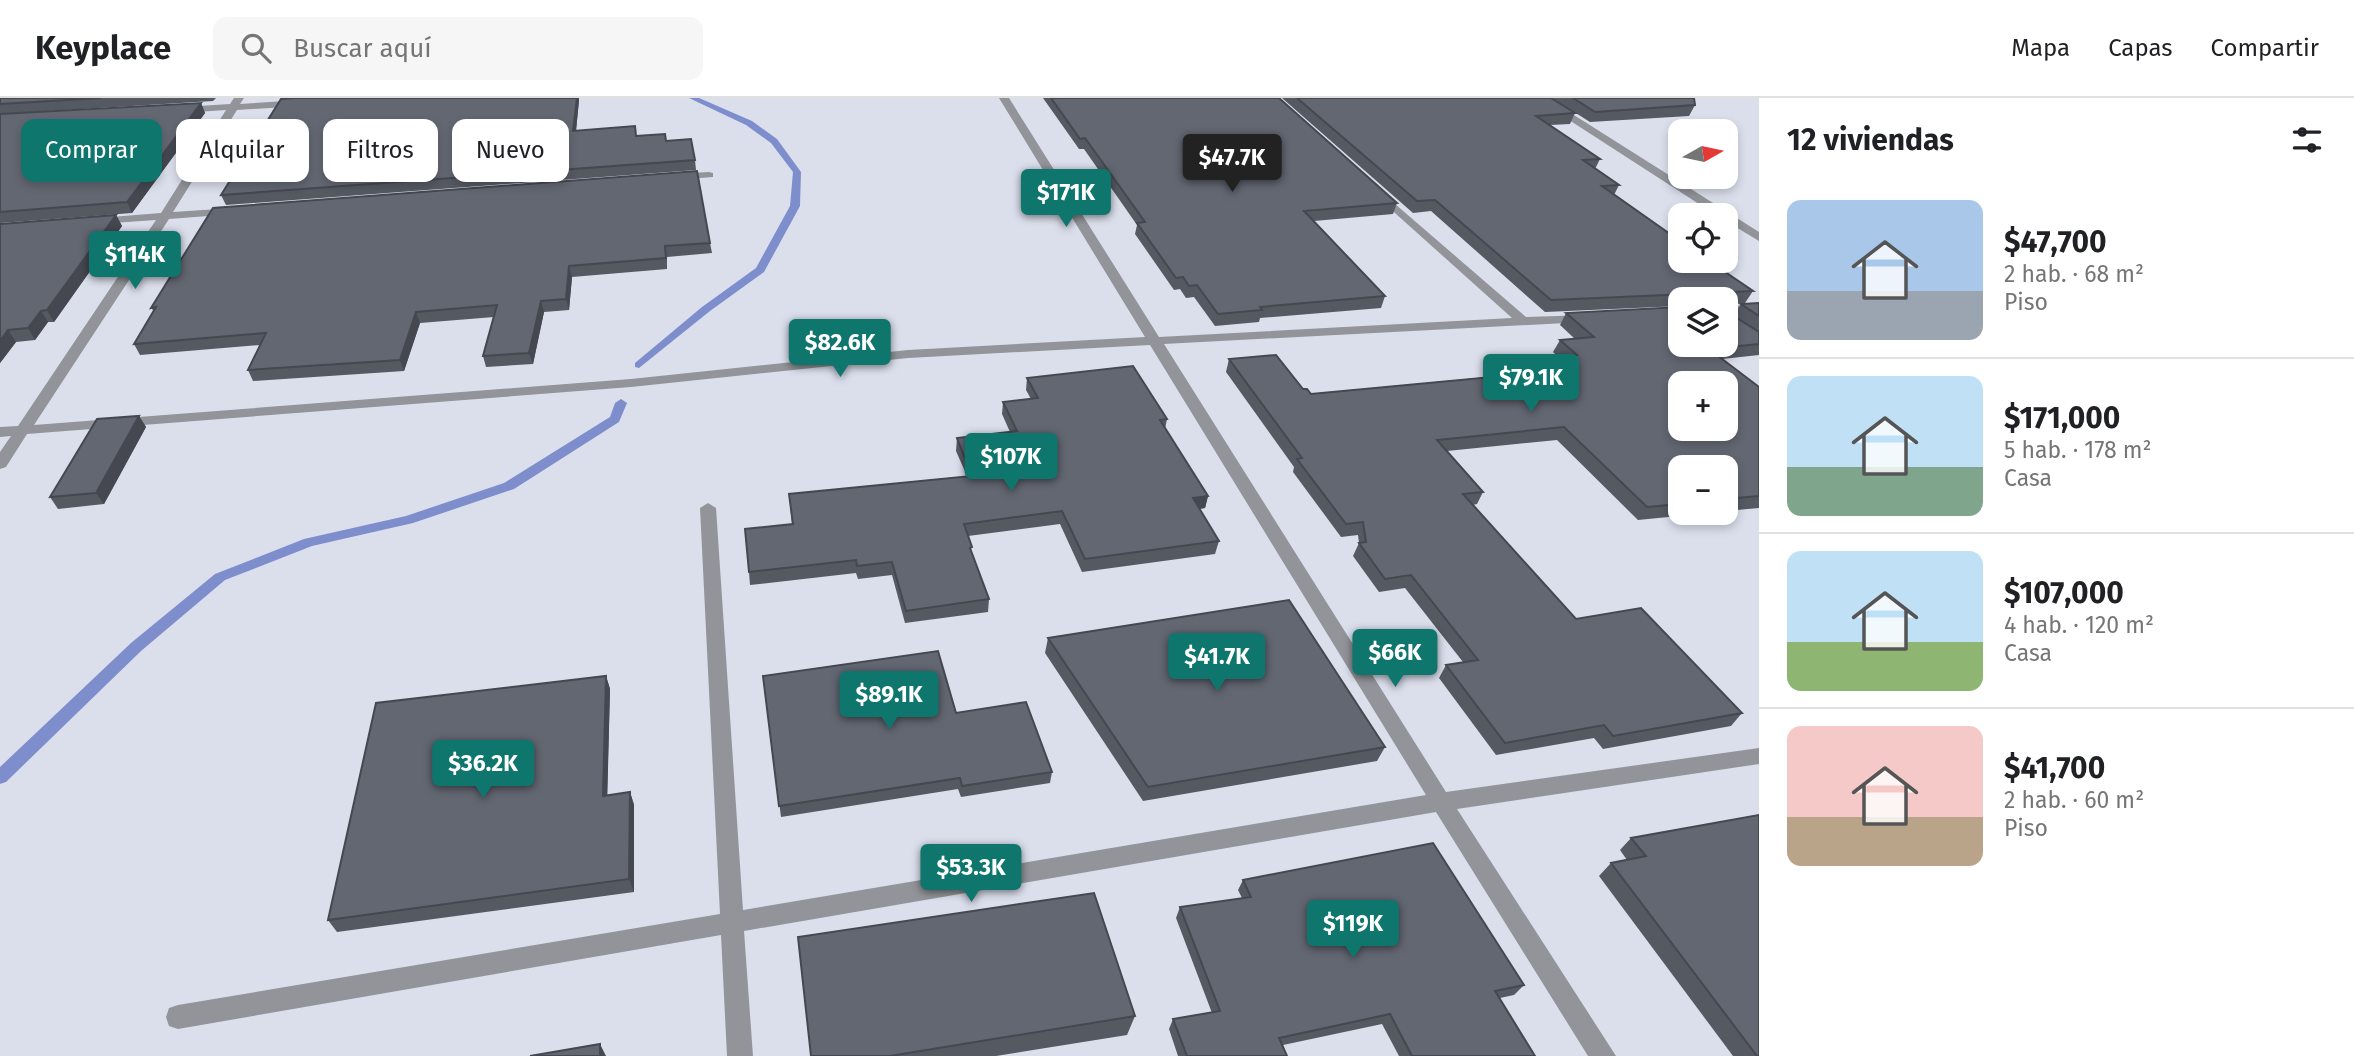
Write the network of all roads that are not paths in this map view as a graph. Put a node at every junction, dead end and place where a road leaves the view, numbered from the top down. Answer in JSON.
{"nodes":[{"id":1,"x":1004,"y":98,"type":"edge"},
{"id":2,"x":1540,"y":98,"type":"edge"},
{"id":3,"x":312,"y":102,"type":"edge"},
{"id":4,"x":235,"y":103,"type":"edge"},
{"id":5,"x":164,"y":111,"type":"edge"},
{"id":6,"x":709,"y":175,"type":"dead end"},
{"id":7,"x":667,"y":178,"type":"edge"},
{"id":8,"x":1367,"y":182,"type":"edge"},
{"id":9,"x":1705,"y":203,"type":"edge"},
{"id":10,"x":249,"y":210,"type":"edge"},
{"id":11,"x":165,"y":216,"type":"junction"},
{"id":12,"x":83,"y":223,"type":"edge"},
{"id":13,"x":1738,"y":224,"type":"edge"},
{"id":14,"x":1759,"y":237,"type":"edge"},
{"id":15,"x":1738,"y":310,"type":"edge"},
{"id":16,"x":1759,"y":310,"type":"edge"},
{"id":17,"x":1601,"y":317,"type":"edge"},
{"id":18,"x":1523,"y":321,"type":"junction"},
{"id":19,"x":1157,"y":342,"type":"junction"},
{"id":20,"x":21,"y":431,"type":"junction"},
{"id":21,"x":0,"y":432,"type":"edge"},
{"id":22,"x":0,"y":464,"type":"edge"},
{"id":23,"x":708,"y":508,"type":"dead end"},
{"id":24,"x":1759,"y":756,"type":"edge"},
{"id":25,"x":1441,"y":802,"type":"junction"},
{"id":26,"x":732,"y":922,"type":"junction"},
{"id":27,"x":178,"y":1017,"type":"dead end"},
{"id":28,"x":740,"y":1056,"type":"edge"},
{"id":29,"x":1603,"y":1056,"type":"edge"}],
"edges":[{"from":1,"to":19,"type":"street"},
{"from":2,"to":9,"type":"street"},
{"from":3,"to":4,"type":"street"},
{"from":4,"to":5,"type":"street"},
{"from":4,"to":11,"type":"street"},
{"from":6,"to":7,"type":"street"},
{"from":8,"to":18,"type":"street"},
{"from":10,"to":11,"type":"street"},
{"from":11,"to":12,"type":"street"},
{"from":11,"to":20,"type":"street"},
{"from":13,"to":14,"type":"street"},
{"from":15,"to":16,"type":"street"},
{"from":17,"to":18,"type":"street"},
{"from":18,"to":19,"type":"street"},
{"from":19,"to":20,"type":"street"},
{"from":19,"to":25,"type":"street"},
{"from":20,"to":21,"type":"street"},
{"from":20,"to":22,"type":"street"},
{"from":23,"to":26,"type":"street"},
{"from":24,"to":25,"type":"street"},
{"from":25,"to":26,"type":"street"},
{"from":25,"to":29,"type":"street"},
{"from":26,"to":27,"type":"street"},
{"from":26,"to":28,"type":"street"}]}
